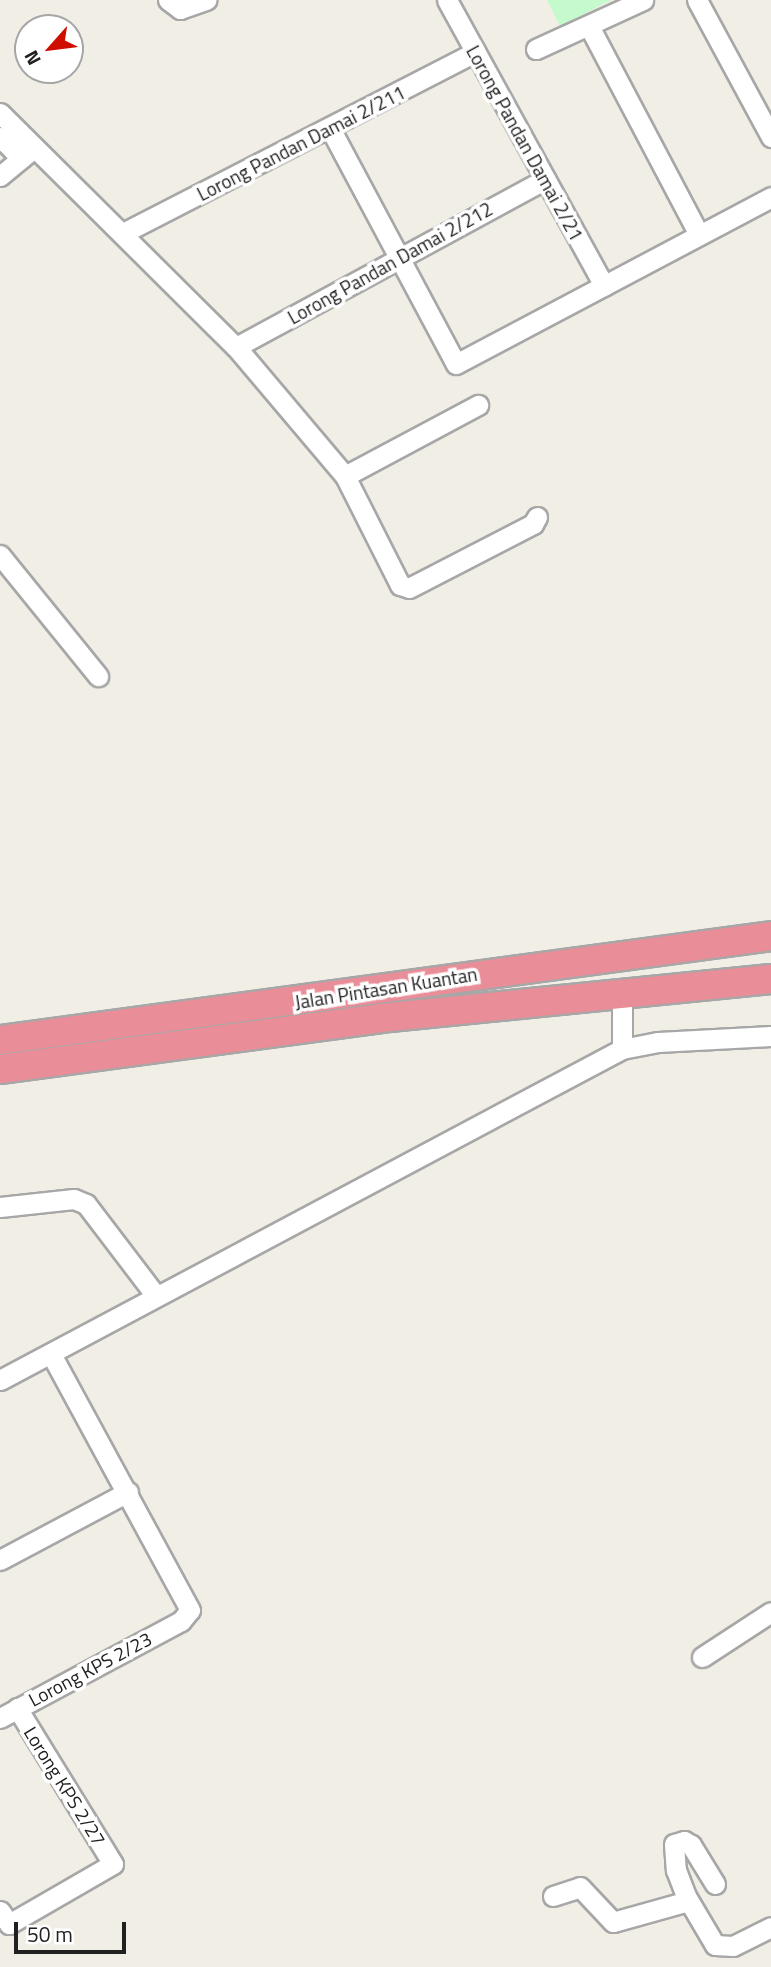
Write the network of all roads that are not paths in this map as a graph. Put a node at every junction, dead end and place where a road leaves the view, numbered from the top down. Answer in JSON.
{"nodes":[{"id":1,"x":206,"y":0,"type":"edge"},
{"id":2,"x":447,"y":0,"type":"edge"},
{"id":3,"x":643,"y":0,"type":"edge"},
{"id":4,"x":697,"y":0,"type":"edge"},
{"id":5,"x":174,"y":4,"type":"edge"},
{"id":6,"x":589,"y":26,"type":"junction"},
{"id":7,"x":536,"y":49,"type":"dead end"},
{"id":8,"x":475,"y":52,"type":"junction"},
{"id":9,"x":0,"y":113,"type":"edge"},
{"id":10,"x":331,"y":130,"type":"junction"},
{"id":11,"x":0,"y":137,"type":"edge"},
{"id":12,"x":771,"y":138,"type":"edge"},
{"id":13,"x":27,"y":153,"type":"junction"},
{"id":14,"x":0,"y":176,"type":"edge"},
{"id":15,"x":545,"y":179,"type":"junction"},
{"id":16,"x":771,"y":197,"type":"edge"},
{"id":17,"x":125,"y":232,"type":"junction"},
{"id":18,"x":699,"y":235,"type":"junction"},
{"id":19,"x":401,"y":257,"type":"junction"},
{"id":20,"x":604,"y":286,"type":"junction"},
{"id":21,"x":236,"y":347,"type":"junction"},
{"id":22,"x":478,"y":405,"type":"dead end"},
{"id":23,"x":345,"y":476,"type":"junction"},
{"id":24,"x":537,"y":517,"type":"dead end"},
{"id":25,"x":0,"y":555,"type":"edge"},
{"id":26,"x":98,"y":676,"type":"dead end"},
{"id":27,"x":771,"y":936,"type":"edge"},
{"id":28,"x":771,"y":979,"type":"edge"},
{"id":29,"x":622,"y":996,"type":"junction"},
{"id":30,"x":771,"y":1036,"type":"edge"},
{"id":31,"x":0,"y":1040,"type":"edge"},
{"id":32,"x":622,"y":1049,"type":"junction"},
{"id":33,"x":0,"y":1069,"type":"edge"},
{"id":34,"x":0,"y":1207,"type":"edge"},
{"id":35,"x":156,"y":1296,"type":"junction"},
{"id":36,"x":51,"y":1354,"type":"junction"},
{"id":37,"x":0,"y":1380,"type":"edge"},
{"id":38,"x":128,"y":1492,"type":"junction"},
{"id":39,"x":0,"y":1560,"type":"edge"},
{"id":40,"x":771,"y":1612,"type":"edge"},
{"id":41,"x":702,"y":1657,"type":"dead end"},
{"id":42,"x":9,"y":1713,"type":"edge"},
{"id":43,"x":715,"y":1884,"type":"dead end"},
{"id":44,"x":553,"y":1896,"type":"dead end"},
{"id":45,"x":688,"y":1901,"type":"junction"},
{"id":46,"x":4,"y":1917,"type":"edge"},
{"id":47,"x":771,"y":1927,"type":"edge"}],
"edges":[{"from":1,"to":5,"type":"street"},
{"from":2,"to":8,"type":"street","name":"Lorong Pandan Damai 2/21"},
{"from":3,"to":6,"type":"street"},
{"from":4,"to":12,"type":"street"},
{"from":6,"to":7,"type":"street"},
{"from":6,"to":18,"type":"street"},
{"from":8,"to":10,"type":"street","name":"Lorong Pandan Damai 2/211"},
{"from":8,"to":15,"type":"street","name":"Lorong Pandan Damai 2/21"},
{"from":9,"to":13,"type":"street"},
{"from":10,"to":17,"type":"street","name":"Lorong Pandan Damai 2/211"},
{"from":10,"to":19,"type":"street"},
{"from":11,"to":13,"type":"street"},
{"from":13,"to":14,"type":"street"},
{"from":13,"to":17,"type":"street"},
{"from":15,"to":19,"type":"street","name":"Lorong Pandan Damai 2/212"},
{"from":15,"to":20,"type":"street","name":"Lorong Pandan Damai 2/21"},
{"from":16,"to":18,"type":"street"},
{"from":17,"to":21,"type":"street"},
{"from":18,"to":20,"type":"street"},
{"from":19,"to":20,"type":"street"},
{"from":19,"to":21,"type":"street","name":"Lorong Pandan Damai 2/212"},
{"from":21,"to":23,"type":"street"},
{"from":22,"to":23,"type":"street"},
{"from":23,"to":24,"type":"street"},
{"from":25,"to":26,"type":"street"},
{"from":27,"to":31,"type":"highway","name":"Jalan Pintasan Kuantan"},
{"from":28,"to":29,"type":"highway","name":"Jalan Pintasan Kuantan"},
{"from":29,"to":32,"type":"street"},
{"from":29,"to":33,"type":"highway","name":"Jalan Pintasan Kuantan"},
{"from":30,"to":32,"type":"street"},
{"from":32,"to":35,"type":"street"},
{"from":34,"to":35,"type":"street"},
{"from":35,"to":36,"type":"street"},
{"from":36,"to":37,"type":"street"},
{"from":36,"to":38,"type":"street"},
{"from":38,"to":39,"type":"street"},
{"from":38,"to":42,"type":"street","name":"Lorong KPS 2/23"},
{"from":40,"to":41,"type":"street"},
{"from":42,"to":46,"type":"street","name":"Lorong KPS 2/27"},
{"from":43,"to":45,"type":"street"},
{"from":44,"to":45,"type":"street"},
{"from":45,"to":47,"type":"street"}]}
